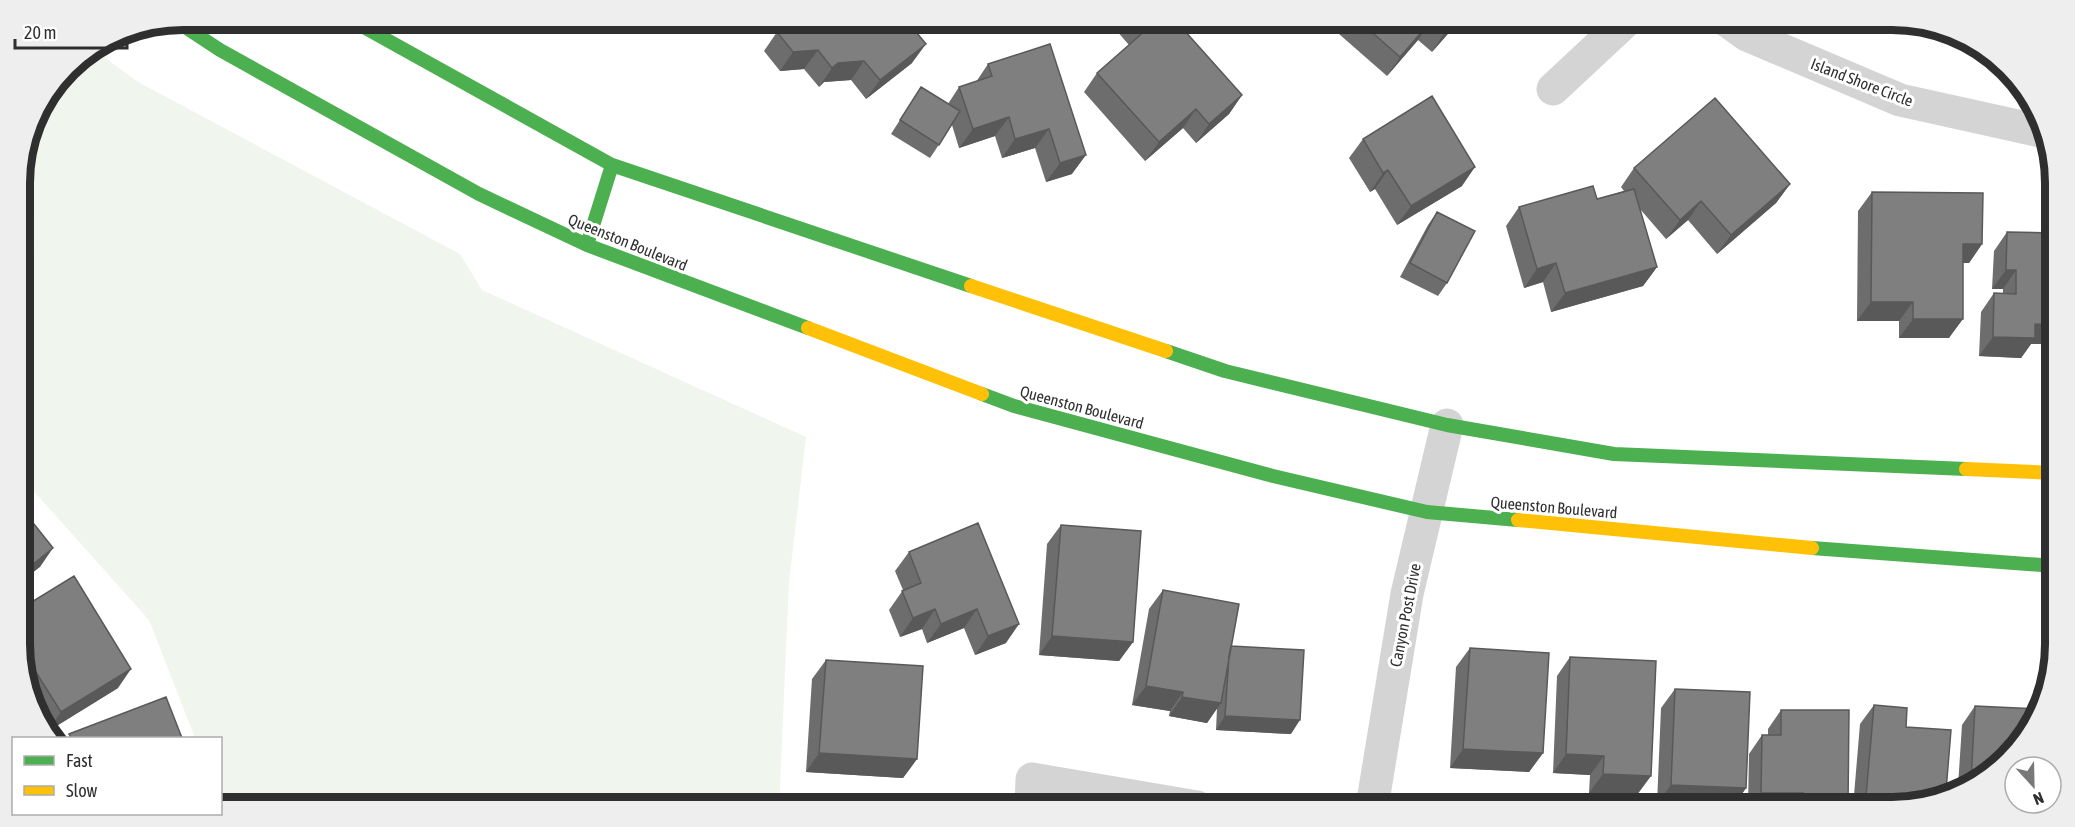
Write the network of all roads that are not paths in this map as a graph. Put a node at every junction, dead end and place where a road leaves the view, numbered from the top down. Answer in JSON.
{"nodes":[{"id":1,"x":190,"y":30,"type":"edge"},
{"id":2,"x":369,"y":30,"type":"edge"},
{"id":3,"x":1616,"y":30,"type":"edge"},
{"id":4,"x":1740,"y":30,"type":"edge"},
{"id":5,"x":1553,"y":90,"type":"dead end"},
{"id":6,"x":2035,"y":130,"type":"edge"},
{"id":7,"x":612,"y":165,"type":"junction"},
{"id":8,"x":586,"y":245,"type":"junction"},
{"id":9,"x":1447,"y":425,"type":"junction"},
{"id":10,"x":2045,"y":473,"type":"edge"},
{"id":11,"x":1427,"y":512,"type":"junction"},
{"id":12,"x":2045,"y":565,"type":"edge"},
{"id":13,"x":1031,"y":797,"type":"edge"},
{"id":14,"x":1138,"y":797,"type":"edge"},
{"id":15,"x":1374,"y":797,"type":"edge"}],
"edges":[{"from":1,"to":8,"type":"main road","name":"Queenston Boulevard"},
{"from":2,"to":7,"type":"main road"},
{"from":3,"to":5,"type":"street"},
{"from":4,"to":6,"type":"street","name":"Island Shore Circle"},
{"from":7,"to":8,"type":"main road"},
{"from":7,"to":9,"type":"main road"},
{"from":8,"to":11,"type":"main road","name":"Queenston Boulevard"},
{"from":9,"to":10,"type":"main road"},
{"from":9,"to":11,"type":"street","name":"Canyon Post Drive"},
{"from":11,"to":12,"type":"main road","name":"Queenston Boulevard"},
{"from":11,"to":15,"type":"street","name":"Canyon Post Drive"},
{"from":13,"to":14,"type":"street"}]}
